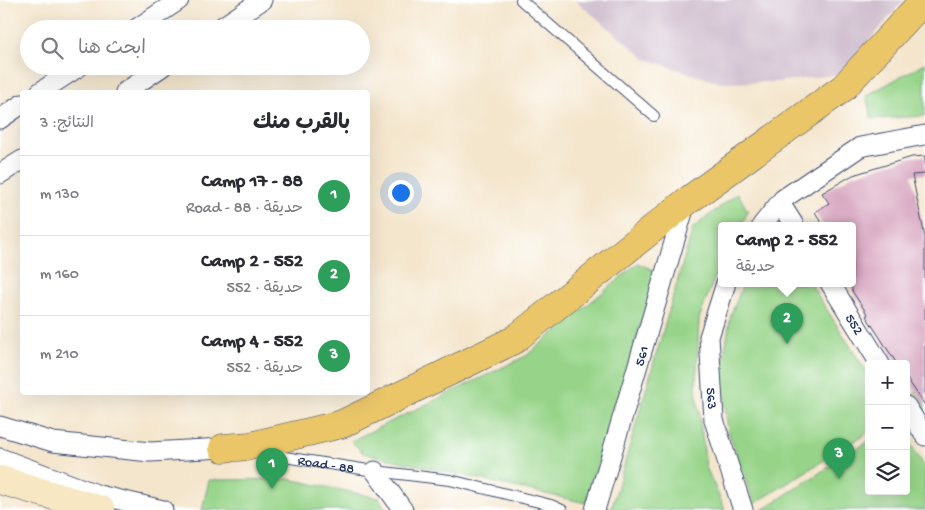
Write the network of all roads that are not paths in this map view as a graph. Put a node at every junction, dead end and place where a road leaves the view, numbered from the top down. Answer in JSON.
{"nodes":[{"id":1,"x":179,"y":0,"type":"edge"},
{"id":2,"x":262,"y":0,"type":"edge"},
{"id":3,"x":521,"y":0,"type":"edge"},
{"id":4,"x":924,"y":0,"type":"edge"},
{"id":5,"x":149,"y":20,"type":"edge"},
{"id":6,"x":232,"y":20,"type":"edge"},
{"id":7,"x":66,"y":75,"type":"edge"},
{"id":8,"x":150,"y":75,"type":"edge"},
{"id":9,"x":43,"y":90,"type":"edge"},
{"id":10,"x":128,"y":90,"type":"edge"},
{"id":11,"x":20,"y":105,"type":"edge"},
{"id":12,"x":654,"y":116,"type":"dead end"},
{"id":13,"x":0,"y":119,"type":"edge"},
{"id":14,"x":925,"y":135,"type":"edge"},
{"id":15,"x":20,"y":161,"type":"edge"},
{"id":16,"x":0,"y":174,"type":"edge"},
{"id":17,"x":686,"y":202,"type":"junction"},
{"id":18,"x":780,"y":203,"type":"junction"},
{"id":19,"x":764,"y":222,"type":"edge"},
{"id":20,"x":792,"y":222,"type":"edge"},
{"id":21,"x":725,"y":287,"type":"edge"},
{"id":22,"x":832,"y":287,"type":"edge"},
{"id":23,"x":878,"y":360,"type":"edge"},
{"id":24,"x":910,"y":412,"type":"edge"},
{"id":25,"x":0,"y":426,"type":"edge"},
{"id":26,"x":925,"y":436,"type":"edge"},
{"id":27,"x":223,"y":448,"type":"junction"},
{"id":28,"x":0,"y":458,"type":"edge"},
{"id":29,"x":376,"y":472,"type":"junction"},
{"id":30,"x":0,"y":480,"type":"edge"},
{"id":31,"x":101,"y":510,"type":"edge"},
{"id":32,"x":163,"y":510,"type":"edge"},
{"id":33,"x":403,"y":510,"type":"edge"},
{"id":34,"x":562,"y":510,"type":"edge"},
{"id":35,"x":595,"y":510,"type":"edge"},
{"id":36,"x":742,"y":510,"type":"edge"}],
"edges":[{"from":1,"to":5,"type":"street"},
{"from":2,"to":6,"type":"street"},
{"from":3,"to":12,"type":"lane"},
{"from":4,"to":17,"type":"highway"},
{"from":7,"to":9,"type":"street"},
{"from":8,"to":10,"type":"street"},
{"from":11,"to":13,"type":"street"},
{"from":14,"to":18,"type":"street"},
{"from":15,"to":16,"type":"street"},
{"from":17,"to":27,"type":"highway"},
{"from":17,"to":35,"type":"street","name":"561"},
{"from":18,"to":19,"type":"street"},
{"from":18,"to":20,"type":"street"},
{"from":21,"to":36,"type":"street","name":"563"},
{"from":22,"to":23,"type":"street","name":"552"},
{"from":24,"to":26,"type":"street"},
{"from":25,"to":27,"type":"street","name":"Road - 88"},
{"from":27,"to":29,"type":"lane","name":"Road - 88"},
{"from":28,"to":32,"type":"street"},
{"from":29,"to":33,"type":"street"},
{"from":29,"to":34,"type":"lane","name":"Road - 88"},
{"from":30,"to":31,"type":"main road"}]}
